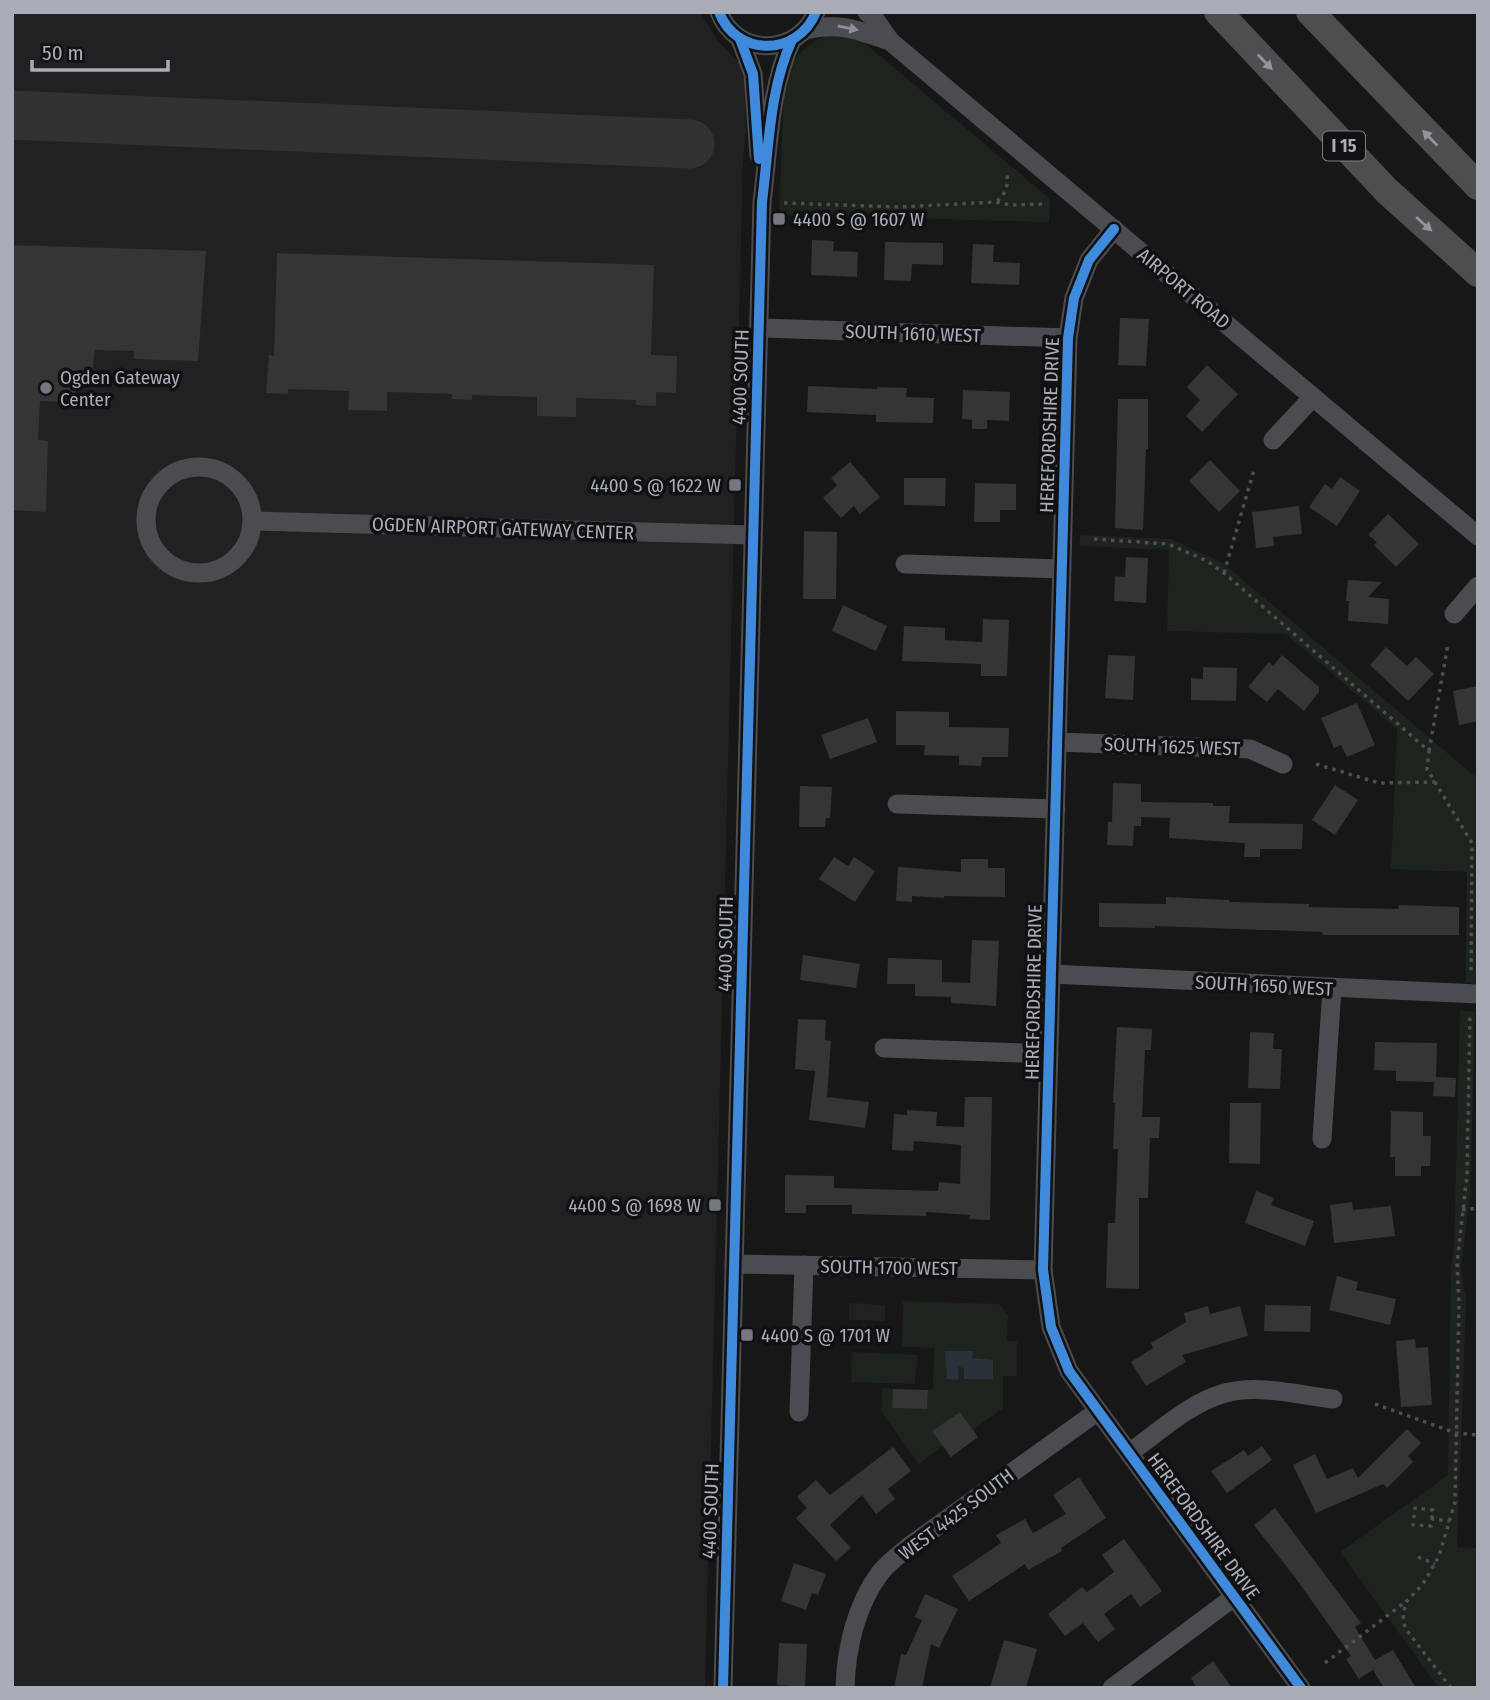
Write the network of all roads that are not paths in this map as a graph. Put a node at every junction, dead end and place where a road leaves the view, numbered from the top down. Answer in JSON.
{"nodes":[{"id":1,"x":719,"y":12,"type":"edge"},
{"id":2,"x":816,"y":12,"type":"edge"},
{"id":3,"x":867,"y":12,"type":"edge"},
{"id":4,"x":1217,"y":12,"type":"edge"},
{"id":5,"x":1310,"y":12,"type":"edge"},
{"id":6,"x":799,"y":35,"type":"junction"},
{"id":7,"x":740,"y":39,"type":"junction"},
{"id":8,"x":890,"y":41,"type":"junction"},
{"id":9,"x":1478,"y":186,"type":"edge"},
{"id":10,"x":762,"y":202,"type":"junction"},
{"id":11,"x":1114,"y":229,"type":"junction"},
{"id":12,"x":1478,"y":273,"type":"edge"},
{"id":13,"x":758,"y":328,"type":"junction"},
{"id":14,"x":1068,"y":338,"type":"junction"},
{"id":15,"x":1313,"y":397,"type":"junction"},
{"id":16,"x":1273,"y":440,"type":"dead end"},
{"id":17,"x":253,"y":521,"type":"junction"},
{"id":18,"x":753,"y":535,"type":"junction"},
{"id":19,"x":1478,"y":536,"type":"edge"},
{"id":20,"x":905,"y":564,"type":"dead end"},
{"id":21,"x":1062,"y":569,"type":"junction"},
{"id":22,"x":1478,"y":586,"type":"edge"},
{"id":23,"x":1454,"y":614,"type":"dead end"},
{"id":24,"x":1057,"y":742,"type":"junction"},
{"id":25,"x":1283,"y":764,"type":"dead end"},
{"id":26,"x":897,"y":804,"type":"dead end"},
{"id":27,"x":1056,"y":809,"type":"junction"},
{"id":28,"x":1051,"y":974,"type":"junction"},
{"id":29,"x":1332,"y":988,"type":"junction"},
{"id":30,"x":1473,"y":996,"type":"edge"},
{"id":31,"x":884,"y":1048,"type":"dead end"},
{"id":32,"x":1049,"y":1054,"type":"junction"},
{"id":33,"x":1322,"y":1139,"type":"dead end"},
{"id":34,"x":734,"y":1264,"type":"junction"},
{"id":35,"x":804,"y":1265,"type":"junction"},
{"id":36,"x":1044,"y":1270,"type":"junction"},
{"id":37,"x":1333,"y":1399,"type":"dead end"},
{"id":38,"x":1098,"y":1411,"type":"junction"},
{"id":39,"x":799,"y":1412,"type":"dead end"},
{"id":40,"x":1129,"y":1454,"type":"junction"},
{"id":41,"x":1234,"y":1597,"type":"junction"},
{"id":42,"x":723,"y":1688,"type":"edge"},
{"id":43,"x":845,"y":1688,"type":"edge"},
{"id":44,"x":1112,"y":1688,"type":"edge"},
{"id":45,"x":1301,"y":1688,"type":"edge"}],
"edges":[{"from":1,"to":7,"type":"street","name":"4400 SOUTH"},
{"from":2,"to":6,"type":"street","name":"4400 SOUTH"},
{"from":3,"to":8,"type":"street","name":"AIRPORT ROAD"},
{"from":4,"to":12,"type":"highway","number":"I 15","one_way":true},
{"from":9,"to":5,"type":"highway","one_way":true},
{"from":6,"to":7,"type":"street","name":"AIRPORT ROAD"},
{"from":6,"to":8,"type":"street","name":"AIRPORT ROAD","one_way":true},
{"from":6,"to":10,"type":"street","name":"4400 SOUTH"},
{"from":7,"to":10,"type":"street","name":"4400 SOUTH"},
{"from":8,"to":11,"type":"street","name":"AIRPORT ROAD"},
{"from":10,"to":13,"type":"street","name":"4400 SOUTH"},
{"from":11,"to":14,"type":"street","name":"HEREFORDSHIRE DRIVE"},
{"from":11,"to":15,"type":"street","name":"AIRPORT ROAD"},
{"from":13,"to":14,"type":"street","name":"SOUTH 1610 WEST"},
{"from":13,"to":18,"type":"street","name":"4400 SOUTH"},
{"from":14,"to":21,"type":"street","name":"HEREFORDSHIRE DRIVE"},
{"from":15,"to":16,"type":"street"},
{"from":15,"to":19,"type":"street","name":"AIRPORT ROAD"},
{"from":17,"to":17,"type":"street"},
{"from":17,"to":18,"type":"street","name":"OGDEN AIRPORT GATEWAY CENTER"},
{"from":18,"to":34,"type":"street","name":"4400 SOUTH"},
{"from":20,"to":21,"type":"street"},
{"from":21,"to":24,"type":"street","name":"HEREFORDSHIRE DRIVE"},
{"from":22,"to":23,"type":"street"},
{"from":24,"to":25,"type":"street","name":"SOUTH 1625 WEST"},
{"from":24,"to":27,"type":"street","name":"HEREFORDSHIRE DRIVE"},
{"from":26,"to":27,"type":"street"},
{"from":27,"to":28,"type":"street","name":"HEREFORDSHIRE DRIVE"},
{"from":28,"to":29,"type":"street","name":"SOUTH 1650 WEST"},
{"from":28,"to":32,"type":"street","name":"HEREFORDSHIRE DRIVE"},
{"from":29,"to":30,"type":"street","name":"SOUTH 1650 WEST"},
{"from":29,"to":33,"type":"street"},
{"from":31,"to":32,"type":"street"},
{"from":32,"to":36,"type":"street","name":"HEREFORDSHIRE DRIVE"},
{"from":34,"to":35,"type":"street","name":"SOUTH 1700 WEST"},
{"from":34,"to":42,"type":"street","name":"4400 SOUTH"},
{"from":35,"to":36,"type":"street","name":"SOUTH 1700 WEST"},
{"from":35,"to":39,"type":"street"},
{"from":36,"to":38,"type":"street","name":"HEREFORDSHIRE DRIVE"},
{"from":37,"to":40,"type":"street"},
{"from":38,"to":40,"type":"street","name":"HEREFORDSHIRE DRIVE"},
{"from":38,"to":43,"type":"street","name":"WEST 4425 SOUTH"},
{"from":40,"to":41,"type":"street","name":"HEREFORDSHIRE DRIVE"},
{"from":41,"to":44,"type":"street"},
{"from":41,"to":45,"type":"street","name":"HEREFORDSHIRE DRIVE"}]}
